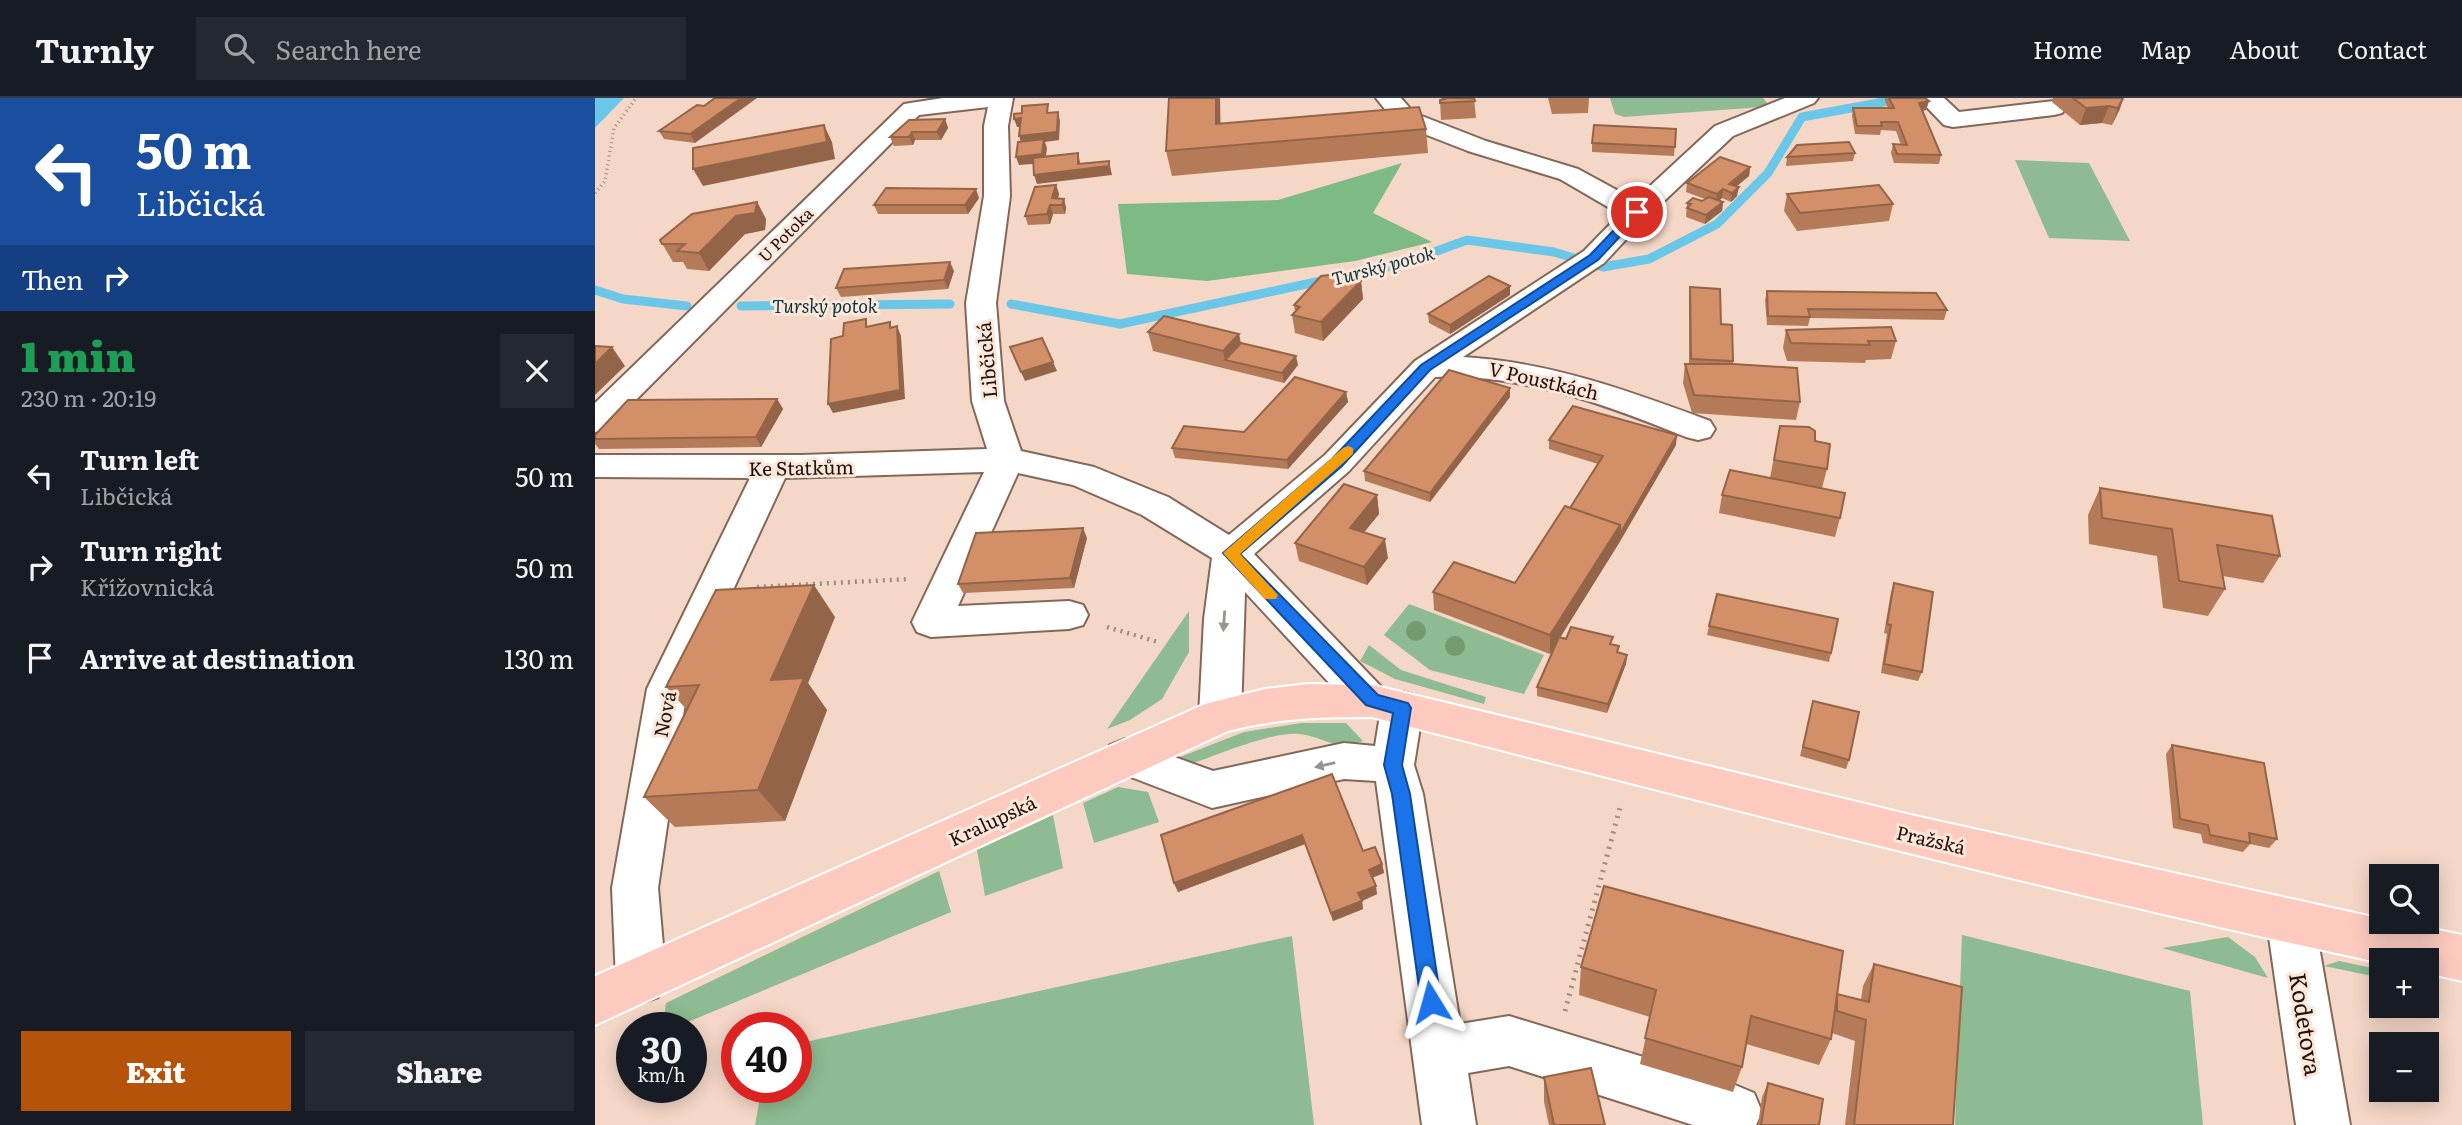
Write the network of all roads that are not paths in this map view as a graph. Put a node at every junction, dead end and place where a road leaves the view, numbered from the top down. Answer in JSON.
{"nodes":[{"id":1,"x":1000,"y":98,"type":"edge"},
{"id":2,"x":1388,"y":98,"type":"edge"},
{"id":3,"x":1806,"y":98,"type":"edge"},
{"id":4,"x":1930,"y":98,"type":"edge"},
{"id":5,"x":900,"y":103,"type":"edge"},
{"id":6,"x":2054,"y":108,"type":"dead end"},
{"id":7,"x":1637,"y":212,"type":"junction"},
{"id":8,"x":1426,"y":368,"type":"junction"},
{"id":9,"x":595,"y":422,"type":"edge"},
{"id":10,"x":1698,"y":429,"type":"dead end"},
{"id":11,"x":1007,"y":459,"type":"junction"},
{"id":12,"x":595,"y":466,"type":"edge"},
{"id":13,"x":772,"y":468,"type":"junction"},
{"id":14,"x":1231,"y":553,"type":"junction"},
{"id":15,"x":1069,"y":615,"type":"road end"},
{"id":16,"x":1387,"y":704,"type":"junction"},
{"id":17,"x":1220,"y":716,"type":"junction"},
{"id":18,"x":1125,"y":757,"type":"junction"},
{"id":19,"x":1393,"y":765,"type":"junction"},
{"id":20,"x":2291,"y":923,"type":"junction"},
{"id":21,"x":2462,"y":958,"type":"edge"},
{"id":22,"x":641,"y":980,"type":"junction"},
{"id":23,"x":595,"y":1001,"type":"edge"},
{"id":24,"x":1439,"y":1053,"type":"junction"},
{"id":25,"x":1735,"y":1112,"type":"dead end"},
{"id":26,"x":1449,"y":1125,"type":"edge"},
{"id":27,"x":2323,"y":1125,"type":"edge"}],
"edges":[{"from":1,"to":5,"type":"street","name":"U Potoka"},
{"from":1,"to":11,"type":"street","name":"Libčická"},
{"from":2,"to":7,"type":"street"},
{"from":3,"to":7,"type":"street"},
{"from":4,"to":6,"type":"street"},
{"from":5,"to":9,"type":"street","name":"U Potoka"},
{"from":7,"to":8,"type":"street"},
{"from":8,"to":10,"type":"street","name":"V Poustkách"},
{"from":8,"to":14,"type":"street"},
{"from":11,"to":13,"type":"street","name":"Ke Statkům"},
{"from":11,"to":14,"type":"street"},
{"from":11,"to":15,"type":"street"},
{"from":12,"to":13,"type":"street","name":"Ke Statkům"},
{"from":13,"to":22,"type":"street","name":"Nová"},
{"from":14,"to":16,"type":"street"},
{"from":14,"to":17,"type":"street","one_way":true},
{"from":16,"to":17,"type":"main road","name":"Kralupská"},
{"from":16,"to":19,"type":"street"},
{"from":16,"to":20,"type":"main road","name":"Pražská"},
{"from":17,"to":18,"type":"main road","name":"Kralupská"},
{"from":19,"to":18,"type":"street","one_way":true},
{"from":18,"to":22,"type":"main road","name":"Kralupská"},
{"from":19,"to":24,"type":"street"},
{"from":20,"to":21,"type":"main road","name":"Pražská"},
{"from":20,"to":27,"type":"street","name":"Kodetova"},
{"from":22,"to":23,"type":"main road","name":"Kralupská"},
{"from":24,"to":25,"type":"street"},
{"from":24,"to":26,"type":"street"}]}
